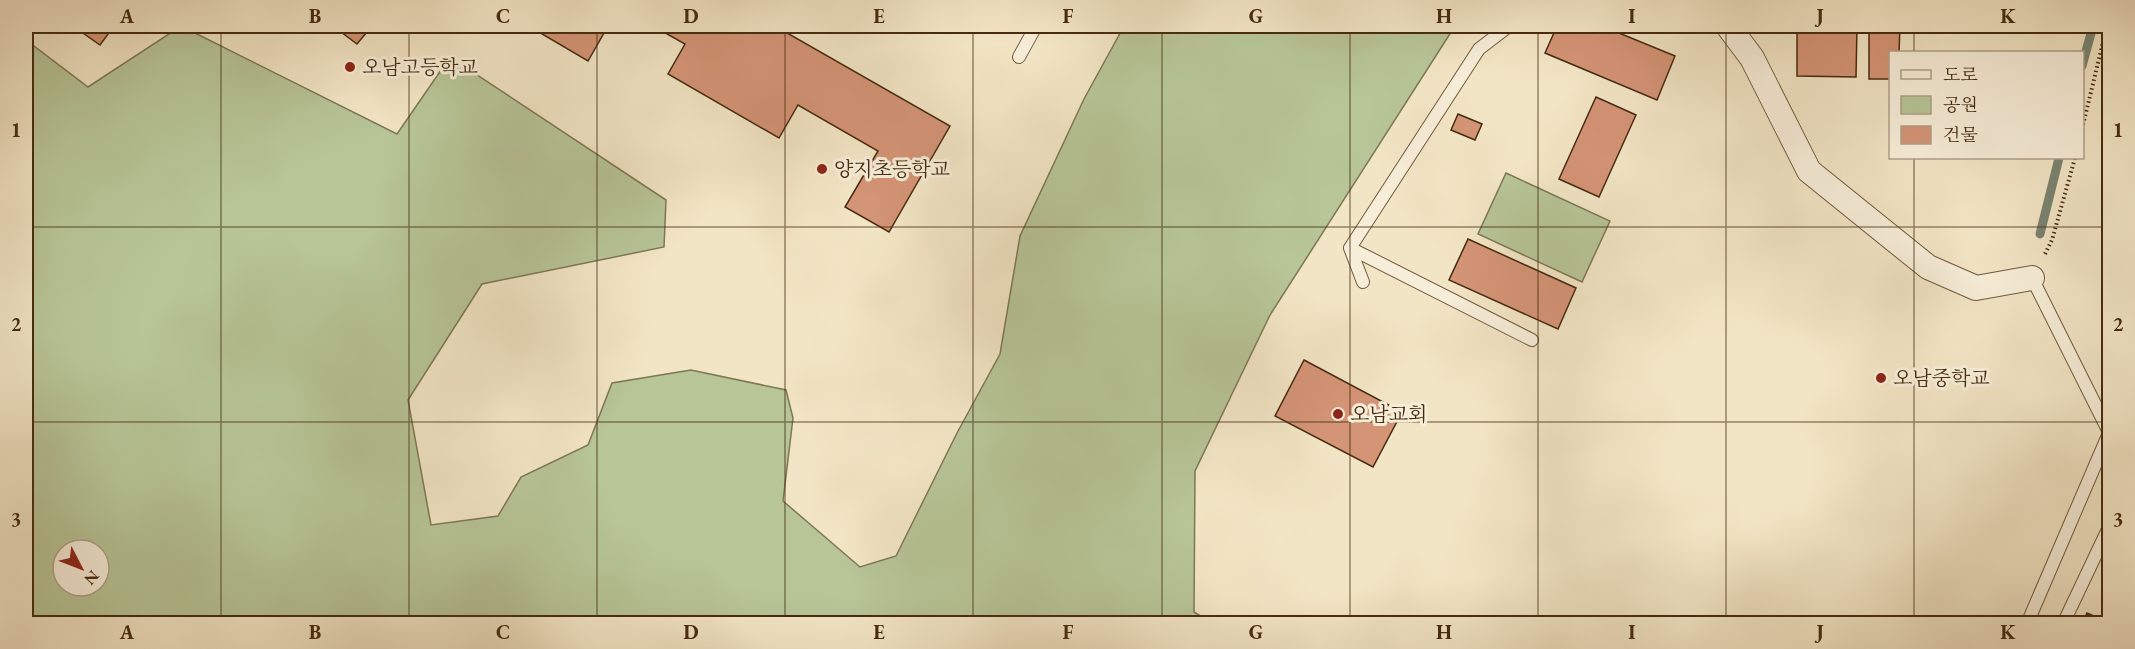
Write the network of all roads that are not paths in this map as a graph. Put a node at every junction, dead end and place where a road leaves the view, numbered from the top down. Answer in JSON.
{"nodes":[{"id":1,"x":1036,"y":26,"type":"edge"},
{"id":2,"x":1509,"y":26,"type":"edge"},
{"id":3,"x":1728,"y":26,"type":"edge"},
{"id":4,"x":1019,"y":57,"type":"dead end"},
{"id":5,"x":1350,"y":248,"type":"junction"},
{"id":6,"x":2032,"y":278,"type":"joint"},
{"id":7,"x":1363,"y":282,"type":"dead end"},
{"id":8,"x":1532,"y":340,"type":"dead end"},
{"id":9,"x":2109,"y":434,"type":"edge"},
{"id":10,"x":2109,"y":525,"type":"edge"},
{"id":11,"x":2027,"y":624,"type":"edge"},
{"id":12,"x":2062,"y":624,"type":"edge"}],
"edges":[{"from":1,"to":4,"type":"lane"},
{"from":2,"to":5,"type":"lane"},
{"from":3,"to":6,"type":"street"},
{"from":5,"to":7,"type":"lane"},
{"from":5,"to":8,"type":"lane"},
{"from":6,"to":9,"type":"lane"},
{"from":9,"to":11,"type":"lane"},
{"from":10,"to":12,"type":"lane"}]}
